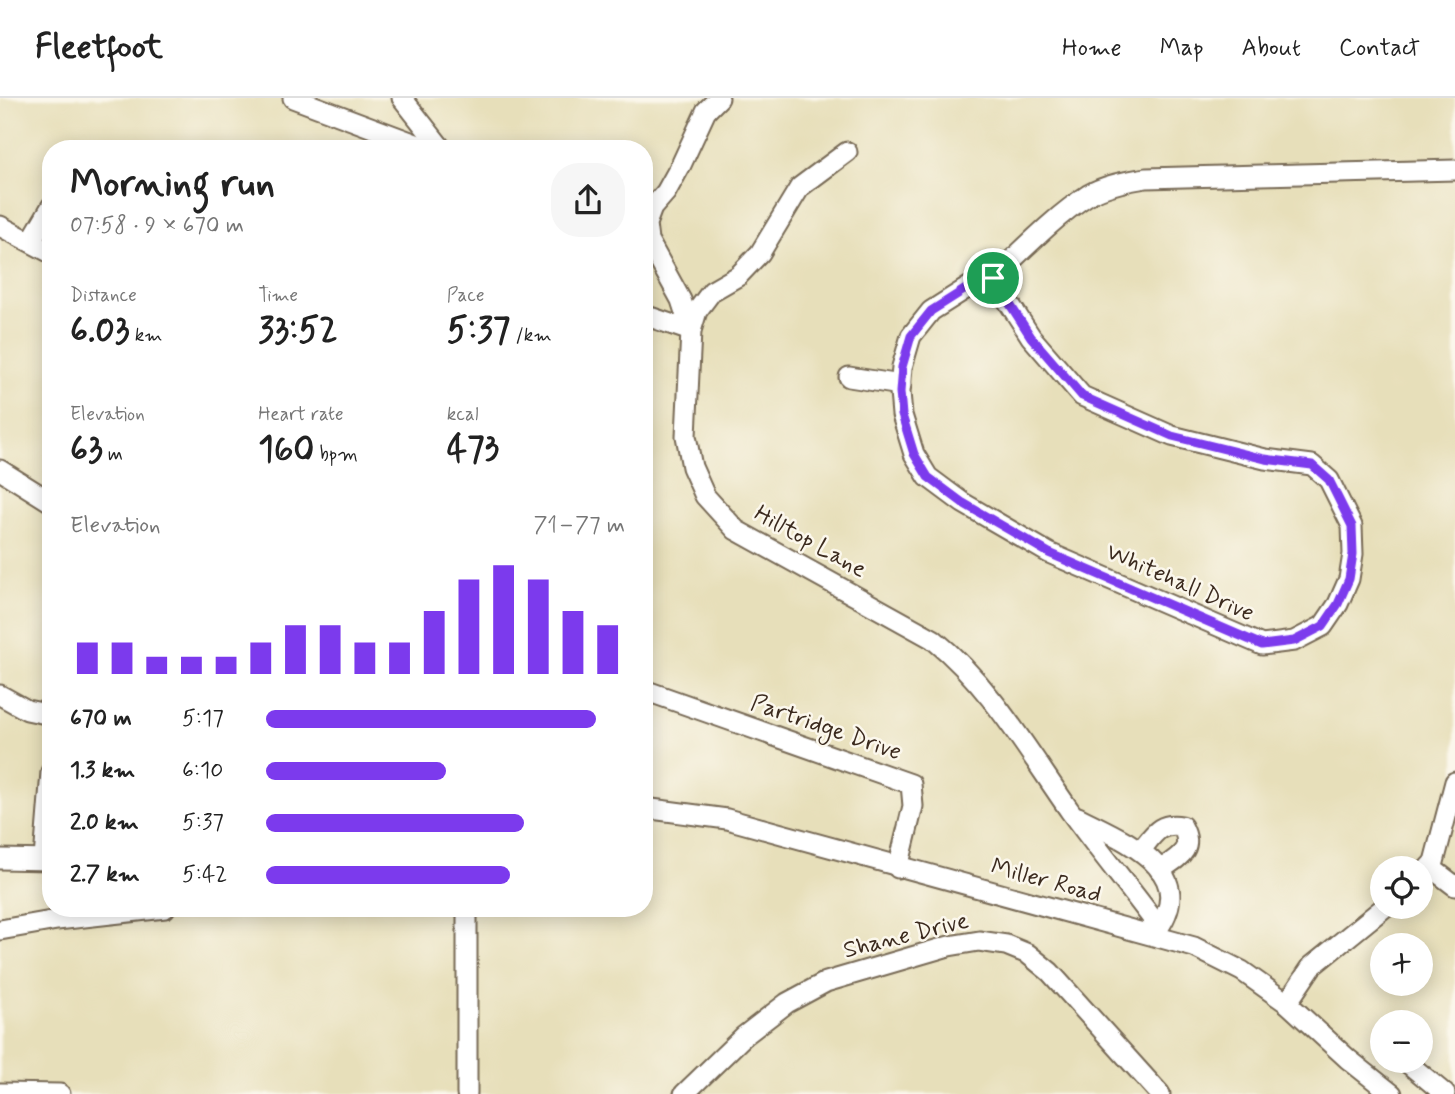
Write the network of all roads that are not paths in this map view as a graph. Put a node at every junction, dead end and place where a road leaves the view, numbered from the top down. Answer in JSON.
{"nodes":[{"id":1,"x":293,"y":98,"type":"edge"},
{"id":2,"x":402,"y":98,"type":"edge"},
{"id":3,"x":719,"y":98,"type":"edge"},
{"id":4,"x":405,"y":140,"type":"edge"},
{"id":5,"x":435,"y":140,"type":"edge"},
{"id":6,"x":847,"y":152,"type":"dead end"},
{"id":7,"x":1455,"y":170,"type":"edge"},
{"id":8,"x":653,"y":207,"type":"edge"},
{"id":9,"x":42,"y":223,"type":"edge"},
{"id":10,"x":0,"y":226,"type":"edge"},
{"id":11,"x":32,"y":241,"type":"junction"},
{"id":12,"x":42,"y":247,"type":"edge"},
{"id":13,"x":653,"y":249,"type":"edge"},
{"id":14,"x":993,"y":278,"type":"junction"},
{"id":15,"x":653,"y":318,"type":"edge"},
{"id":16,"x":691,"y":331,"type":"junction"},
{"id":17,"x":849,"y":377,"type":"dead end"},
{"id":18,"x":901,"y":385,"type":"junction"},
{"id":19,"x":0,"y":470,"type":"edge"},
{"id":20,"x":42,"y":496,"type":"edge"},
{"id":21,"x":653,"y":693,"type":"edge"},
{"id":22,"x":0,"y":695,"type":"edge"},
{"id":23,"x":42,"y":713,"type":"edge"},
{"id":24,"x":1455,"y":782,"type":"edge"},
{"id":25,"x":653,"y":808,"type":"edge"},
{"id":26,"x":1072,"y":814,"type":"junction"},
{"id":27,"x":1141,"y":850,"type":"junction"},
{"id":28,"x":0,"y":859,"type":"edge"},
{"id":29,"x":42,"y":860,"type":"edge"},
{"id":30,"x":1433,"y":863,"type":"edge"},
{"id":31,"x":898,"y":868,"type":"junction"},
{"id":32,"x":1160,"y":870,"type":"junction"},
{"id":33,"x":1433,"y":876,"type":"edge"},
{"id":34,"x":1455,"y":886,"type":"edge"},
{"id":35,"x":84,"y":917,"type":"edge"},
{"id":36,"x":467,"y":917,"type":"edge"},
{"id":37,"x":1371,"y":919,"type":"edge"},
{"id":38,"x":0,"y":930,"type":"edge"},
{"id":39,"x":1154,"y":934,"type":"junction"},
{"id":40,"x":1287,"y":1003,"type":"junction"},
{"id":41,"x":1420,"y":1073,"type":"edge"},
{"id":42,"x":0,"y":1093,"type":"edge"},
{"id":43,"x":60,"y":1094,"type":"edge"},
{"id":44,"x":467,"y":1094,"type":"edge"},
{"id":45,"x":684,"y":1094,"type":"edge"},
{"id":46,"x":1160,"y":1094,"type":"edge"},
{"id":47,"x":1392,"y":1094,"type":"edge"},
{"id":48,"x":1445,"y":1094,"type":"edge"}],
"edges":[{"from":1,"to":4,"type":"street"},
{"from":2,"to":5,"type":"street"},
{"from":3,"to":8,"type":"street"},
{"from":6,"to":16,"type":"street","name":"Hilltop Lane"},
{"from":7,"to":14,"type":"street","name":"Whitehall Drive"},
{"from":9,"to":11,"type":"street"},
{"from":10,"to":11,"type":"street"},
{"from":11,"to":12,"type":"street"},
{"from":13,"to":16,"type":"street"},
{"from":14,"to":18,"type":"street","name":"Whitehall Drive"},
{"from":14,"to":18,"type":"street","name":"Whitehall Drive"},
{"from":15,"to":16,"type":"street"},
{"from":16,"to":26,"type":"street","name":"Hilltop Lane"},
{"from":17,"to":18,"type":"street"},
{"from":19,"to":20,"type":"street"},
{"from":21,"to":31,"type":"street","name":"Partridge Drive"},
{"from":22,"to":23,"type":"street"},
{"from":24,"to":30,"type":"street"},
{"from":25,"to":31,"type":"street","name":"Miller Road"},
{"from":26,"to":27,"type":"street"},
{"from":26,"to":39,"type":"street","name":"Hilltop Lane"},
{"from":27,"to":32,"type":"street"},
{"from":27,"to":32,"type":"street"},
{"from":28,"to":29,"type":"street"},
{"from":31,"to":39,"type":"street","name":"Miller Road"},
{"from":32,"to":39,"type":"street"},
{"from":33,"to":34,"type":"street"},
{"from":35,"to":38,"type":"street"},
{"from":36,"to":44,"type":"street"},
{"from":37,"to":40,"type":"street"},
{"from":39,"to":40,"type":"street","name":"Miller Road"},
{"from":40,"to":47,"type":"street","name":"Miller Road"},
{"from":41,"to":48,"type":"street"},
{"from":42,"to":43,"type":"street"},
{"from":45,"to":46,"type":"street","name":"Shane Drive"}]}
